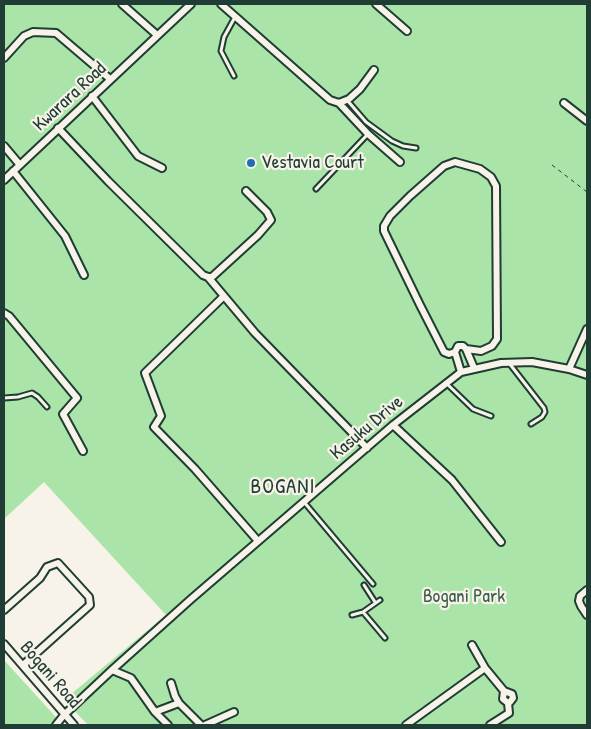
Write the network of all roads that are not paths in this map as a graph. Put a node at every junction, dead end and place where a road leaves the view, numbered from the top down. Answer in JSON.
{"nodes":[{"id":1,"x":122,"y":4,"type":"edge"},
{"id":2,"x":191,"y":4,"type":"edge"},
{"id":3,"x":221,"y":4,"type":"edge"},
{"id":4,"x":376,"y":4,"type":"edge"},
{"id":5,"x":235,"y":16,"type":"junction"},
{"id":6,"x":407,"y":31,"type":"dead end"},
{"id":7,"x":157,"y":35,"type":"junction"},
{"id":8,"x":4,"y":58,"type":"edge"},
{"id":9,"x":374,"y":70,"type":"dead end"},
{"id":10,"x":234,"y":76,"type":"dead end"},
{"id":11,"x":110,"y":79,"type":"junction"},
{"id":12,"x":92,"y":96,"type":"junction"},
{"id":13,"x":346,"y":100,"type":"junction"},
{"id":14,"x":339,"y":103,"type":"junction"},
{"id":15,"x":564,"y":103,"type":"dead end"},
{"id":16,"x":587,"y":121,"type":"edge"},
{"id":17,"x":58,"y":128,"type":"junction"},
{"id":18,"x":368,"y":134,"type":"junction"},
{"id":19,"x":4,"y":146,"type":"edge"},
{"id":20,"x":416,"y":148,"type":"dead end"},
{"id":21,"x":400,"y":162,"type":"dead end"},
{"id":22,"x":20,"y":165,"type":"junction"},
{"id":23,"x":162,"y":168,"type":"dead end"},
{"id":24,"x":13,"y":171,"type":"junction"},
{"id":25,"x":4,"y":180,"type":"edge"},
{"id":26,"x":316,"y":189,"type":"dead end"},
{"id":27,"x":246,"y":191,"type":"dead end"},
{"id":28,"x":84,"y":275,"type":"dead end"},
{"id":29,"x":208,"y":277,"type":"junction"},
{"id":30,"x":224,"y":296,"type":"junction"},
{"id":31,"x":4,"y":313,"type":"edge"},
{"id":32,"x":587,"y":329,"type":"edge"},
{"id":33,"x":466,"y":349,"type":"junction"},
{"id":34,"x":455,"y":352,"type":"junction"},
{"id":35,"x":509,"y":363,"type":"junction"},
{"id":36,"x":474,"y":368,"type":"junction"},
{"id":37,"x":569,"y":368,"type":"junction"},
{"id":38,"x":460,"y":372,"type":"junction"},
{"id":39,"x":587,"y":375,"type":"edge"},
{"id":40,"x":445,"y":382,"type":"junction"},
{"id":41,"x":4,"y":398,"type":"edge"},
{"id":42,"x":47,"y":407,"type":"dead end"},
{"id":43,"x":491,"y":416,"type":"dead end"},
{"id":44,"x":531,"y":424,"type":"dead end"},
{"id":45,"x":394,"y":425,"type":"junction"},
{"id":46,"x":367,"y":448,"type":"junction"},
{"id":47,"x":83,"y":451,"type":"dead end"},
{"id":48,"x":303,"y":502,"type":"junction"},
{"id":49,"x":258,"y":541,"type":"junction"},
{"id":50,"x":501,"y":542,"type":"dead end"},
{"id":51,"x":373,"y":584,"type":"dead end"},
{"id":52,"x":364,"y":586,"type":"dead end"},
{"id":53,"x":587,"y":590,"type":"edge"},
{"id":54,"x":380,"y":600,"type":"dead end"},
{"id":55,"x":375,"y":602,"type":"junction"},
{"id":56,"x":4,"y":610,"type":"edge"},
{"id":57,"x":363,"y":612,"type":"junction"},
{"id":58,"x":352,"y":615,"type":"dead end"},
{"id":59,"x":587,"y":616,"type":"edge"},
{"id":60,"x":385,"y":638,"type":"dead end"},
{"id":61,"x":4,"y":644,"type":"edge"},
{"id":62,"x":472,"y":645,"type":"dead end"},
{"id":63,"x":23,"y":664,"type":"junction"},
{"id":64,"x":485,"y":668,"type":"junction"},
{"id":65,"x":112,"y":670,"type":"junction"},
{"id":66,"x":171,"y":683,"type":"dead end"},
{"id":67,"x":179,"y":703,"type":"junction"},
{"id":68,"x":155,"y":712,"type":"junction"},
{"id":69,"x":234,"y":712,"type":"dead end"},
{"id":70,"x":64,"y":715,"type":"junction"},
{"id":71,"x":56,"y":725,"type":"edge"},
{"id":72,"x":74,"y":725,"type":"edge"},
{"id":73,"x":168,"y":725,"type":"edge"},
{"id":74,"x":201,"y":725,"type":"edge"},
{"id":75,"x":205,"y":725,"type":"edge"},
{"id":76,"x":406,"y":725,"type":"edge"},
{"id":77,"x":490,"y":725,"type":"edge"}],
"edges":[{"from":1,"to":7,"type":"street"},
{"from":2,"to":7,"type":"street","name":"Kwarara Road"},
{"from":3,"to":5,"type":"street"},
{"from":4,"to":6,"type":"street"},
{"from":5,"to":10,"type":"lane"},
{"from":5,"to":14,"type":"street"},
{"from":7,"to":11,"type":"street","name":"Kwarara Road"},
{"from":8,"to":11,"type":"street"},
{"from":9,"to":13,"type":"street"},
{"from":11,"to":12,"type":"street","name":"Kwarara Road"},
{"from":12,"to":17,"type":"street","name":"Kwarara Road"},
{"from":12,"to":23,"type":"street"},
{"from":13,"to":14,"type":"street"},
{"from":13,"to":20,"type":"lane"},
{"from":14,"to":18,"type":"street"},
{"from":15,"to":16,"type":"street"},
{"from":17,"to":22,"type":"street","name":"Kwarara Road"},
{"from":17,"to":29,"type":"street"},
{"from":18,"to":21,"type":"street"},
{"from":18,"to":26,"type":"lane"},
{"from":19,"to":22,"type":"street"},
{"from":22,"to":24,"type":"street","name":"Kwarara Road"},
{"from":24,"to":25,"type":"street","name":"Kwarara Road"},
{"from":24,"to":28,"type":"street"},
{"from":27,"to":29,"type":"street"},
{"from":29,"to":30,"type":"street"},
{"from":30,"to":46,"type":"street"},
{"from":30,"to":49,"type":"street"},
{"from":31,"to":47,"type":"street"},
{"from":32,"to":37,"type":"street"},
{"from":33,"to":34,"type":"street"},
{"from":33,"to":34,"type":"street"},
{"from":33,"to":36,"type":"street"},
{"from":34,"to":38,"type":"street"},
{"from":35,"to":36,"type":"street","name":"Kasuku Drive"},
{"from":35,"to":37,"type":"street","name":"Kasuku Drive"},
{"from":35,"to":44,"type":"lane"},
{"from":36,"to":38,"type":"street","name":"Kasuku Drive"},
{"from":37,"to":39,"type":"street","name":"Kasuku Drive"},
{"from":38,"to":40,"type":"street","name":"Kasuku Drive"},
{"from":40,"to":43,"type":"lane"},
{"from":40,"to":45,"type":"street","name":"Kasuku Drive"},
{"from":41,"to":42,"type":"lane"},
{"from":45,"to":46,"type":"street","name":"Kasuku Drive"},
{"from":45,"to":50,"type":"street"},
{"from":46,"to":48,"type":"street","name":"Kasuku Drive"},
{"from":48,"to":49,"type":"street","name":"Kasuku Drive"},
{"from":48,"to":51,"type":"lane"},
{"from":49,"to":65,"type":"street","name":"Kasuku Drive"},
{"from":52,"to":55,"type":"lane"},
{"from":53,"to":59,"type":"street"},
{"from":54,"to":55,"type":"lane"},
{"from":55,"to":57,"type":"lane"},
{"from":56,"to":63,"type":"street"},
{"from":57,"to":58,"type":"lane"},
{"from":57,"to":60,"type":"lane"},
{"from":61,"to":63,"type":"street","name":"Bogani Road"},
{"from":62,"to":64,"type":"street"},
{"from":63,"to":70,"type":"street","name":"Bogani Road"},
{"from":64,"to":76,"type":"street"},
{"from":64,"to":77,"type":"street"},
{"from":65,"to":68,"type":"street"},
{"from":65,"to":70,"type":"street","name":"Kasuku Drive"},
{"from":66,"to":67,"type":"street"},
{"from":67,"to":68,"type":"street"},
{"from":67,"to":74,"type":"street"},
{"from":68,"to":73,"type":"street"},
{"from":69,"to":75,"type":"street"},
{"from":70,"to":71,"type":"street","name":"Kasuku Drive"},
{"from":70,"to":72,"type":"street","name":"Bogani Road"}]}
